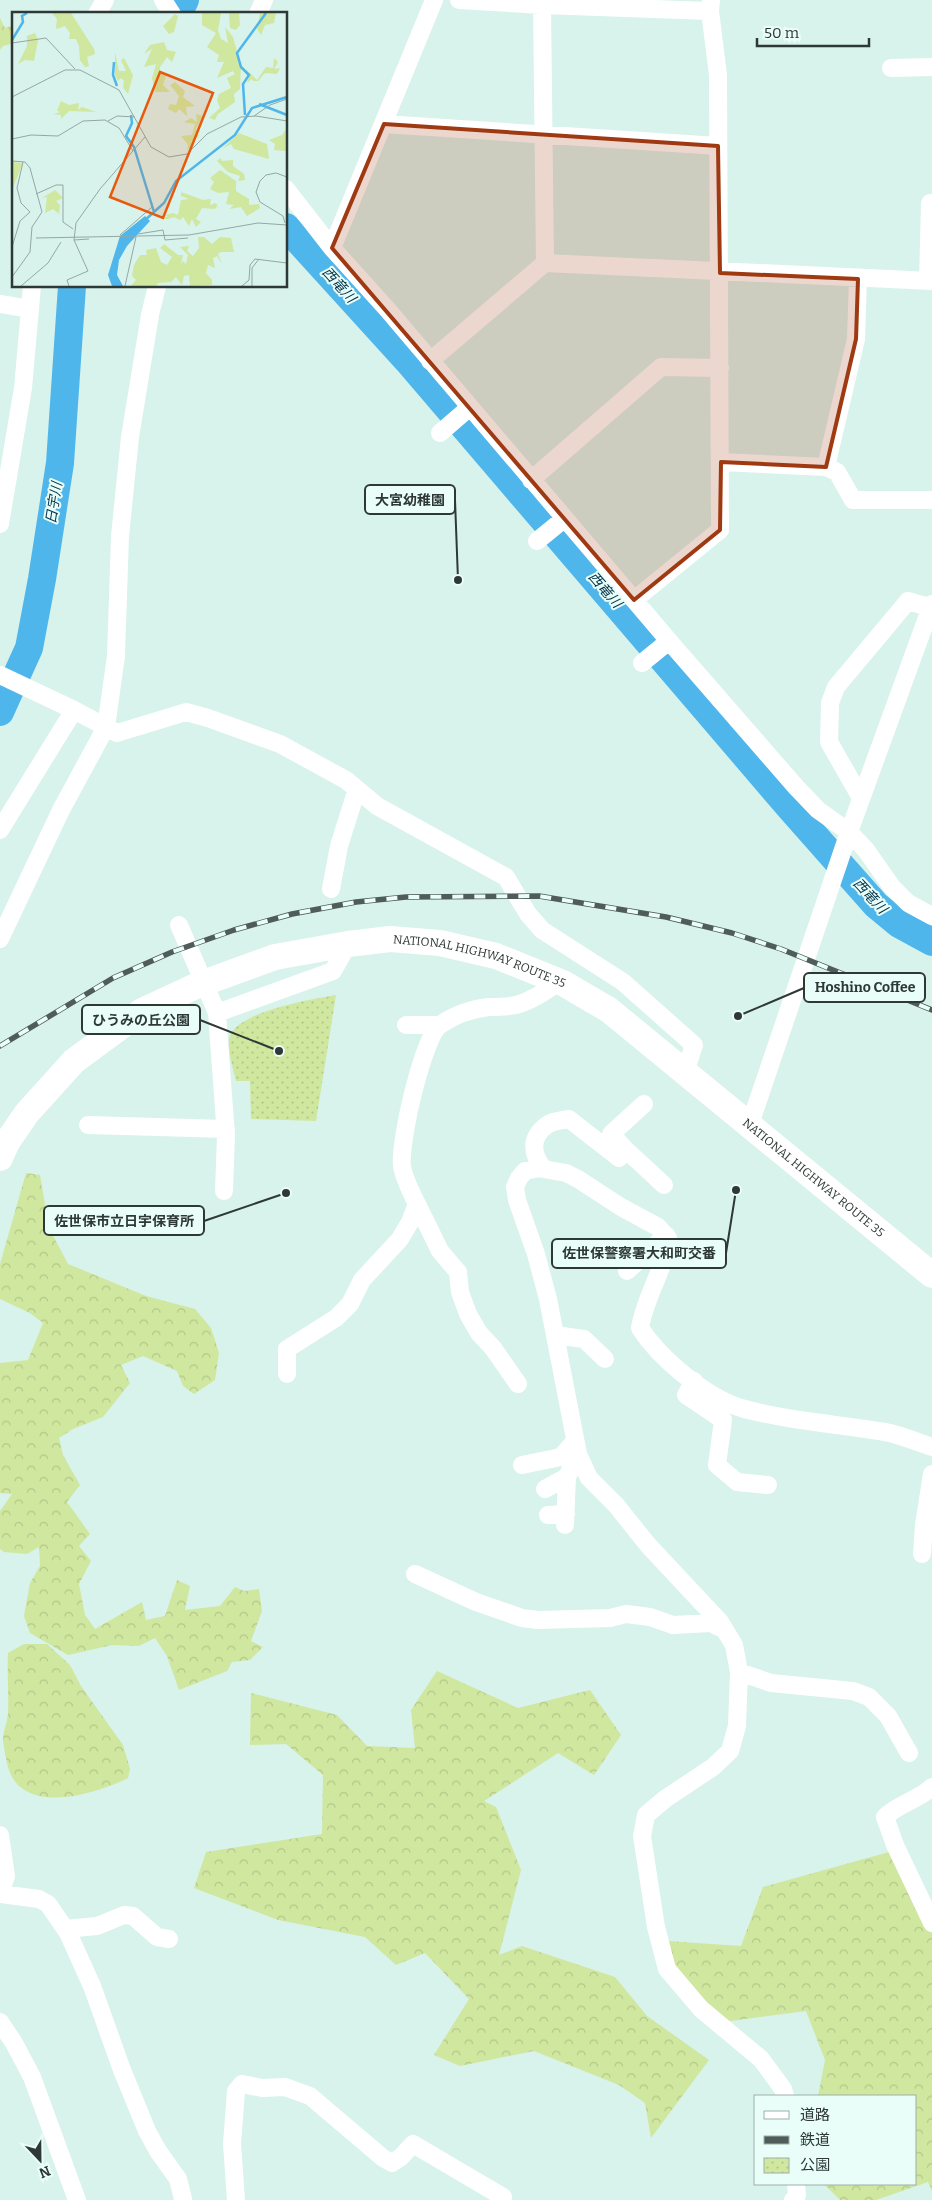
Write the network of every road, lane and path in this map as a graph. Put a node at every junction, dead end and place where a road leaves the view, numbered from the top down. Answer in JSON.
{"nodes":[{"id":1,"x":105,"y":0,"type":"edge"},
{"id":2,"x":163,"y":0,"type":"edge"},
{"id":3,"x":264,"y":0,"type":"edge"},
{"id":4,"x":434,"y":0,"type":"edge"},
{"id":5,"x":459,"y":0,"type":"edge"},
{"id":6,"x":542,"y":2,"type":"edge"},
{"id":7,"x":711,"y":6,"type":"edge"},
{"id":8,"x":98,"y":12,"type":"edge"},
{"id":9,"x":171,"y":12,"type":"edge"},
{"id":10,"x":259,"y":12,"type":"edge"},
{"id":11,"x":932,"y":67,"type":"edge"},
{"id":12,"x":891,"y":68,"type":"dead end"},
{"id":13,"x":384,"y":124,"type":"junction"},
{"id":14,"x":542,"y":134,"type":"junction"},
{"id":15,"x":718,"y":146,"type":"junction"},
{"id":16,"x":288,"y":192,"type":"edge"},
{"id":17,"x":930,"y":203,"type":"dead end"},
{"id":18,"x":332,"y":248,"type":"junction"},
{"id":19,"x":545,"y":263,"type":"junction"},
{"id":20,"x":720,"y":273,"type":"junction"},
{"id":21,"x":858,"y":279,"type":"junction"},
{"id":22,"x":930,"y":281,"type":"edge"},
{"id":23,"x":32,"y":288,"type":"edge"},
{"id":24,"x":157,"y":288,"type":"edge"},
{"id":25,"x":0,"y":304,"type":"edge"},
{"id":26,"x":30,"y":309,"type":"junction"},
{"id":27,"x":430,"y":360,"type":"junction"},
{"id":28,"x":720,"y":368,"type":"junction"},
{"id":29,"x":465,"y":411,"type":"junction"},
{"id":30,"x":441,"y":431,"type":"dead end"},
{"id":31,"x":721,"y":462,"type":"junction"},
{"id":32,"x":826,"y":467,"type":"junction"},
{"id":33,"x":5,"y":470,"type":"edge"},
{"id":34,"x":531,"y":480,"type":"junction"},
{"id":35,"x":932,"y":500,"type":"edge"},
{"id":36,"x":561,"y":521,"type":"junction"},
{"id":37,"x":0,"y":524,"type":"edge"},
{"id":38,"x":538,"y":541,"type":"dead end"},
{"id":39,"x":634,"y":600,"type":"junction"},
{"id":40,"x":932,"y":606,"type":"edge"},
{"id":41,"x":666,"y":644,"type":"junction"},
{"id":42,"x":644,"y":662,"type":"dead end"},
{"id":43,"x":0,"y":675,"type":"edge"},
{"id":44,"x":74,"y":710,"type":"junction"},
{"id":45,"x":106,"y":727,"type":"junction"},
{"id":46,"x":356,"y":789,"type":"junction"},
{"id":47,"x":861,"y":798,"type":"junction"},
{"id":48,"x":0,"y":830,"type":"edge"},
{"id":49,"x":849,"y":832,"type":"junction"},
{"id":50,"x":331,"y":888,"type":"dead end"},
{"id":51,"x":932,"y":916,"type":"edge"},
{"id":52,"x":179,"y":925,"type":"dead end"},
{"id":53,"x":0,"y":938,"type":"edge"},
{"id":54,"x":348,"y":944,"type":"junction"},
{"id":55,"x":559,"y":982,"type":"junction"},
{"id":56,"x":217,"y":1013,"type":"junction"},
{"id":57,"x":406,"y":1025,"type":"dead end"},
{"id":58,"x":439,"y":1025,"type":"junction"},
{"id":59,"x":686,"y":1073,"type":"junction"},
{"id":60,"x":644,"y":1104,"type":"dead end"},
{"id":61,"x":88,"y":1125,"type":"dead end"},
{"id":62,"x":749,"y":1127,"type":"junction"},
{"id":63,"x":226,"y":1130,"type":"junction"},
{"id":64,"x":625,"y":1149,"type":"junction"},
{"id":65,"x":0,"y":1158,"type":"edge"},
{"id":66,"x":544,"y":1169,"type":"junction"},
{"id":67,"x":664,"y":1185,"type":"dead end"},
{"id":68,"x":224,"y":1191,"type":"dead end"},
{"id":69,"x":417,"y":1204,"type":"junction"},
{"id":70,"x":666,"y":1235,"type":"junction"},
{"id":71,"x":627,"y":1271,"type":"dead end"},
{"id":72,"x":932,"y":1275,"type":"edge"},
{"id":73,"x":555,"y":1335,"type":"junction"},
{"id":74,"x":605,"y":1360,"type":"dead end"},
{"id":75,"x":287,"y":1374,"type":"dead end"},
{"id":76,"x":694,"y":1381,"type":"junction"},
{"id":77,"x":518,"y":1384,"type":"dead end"},
{"id":78,"x":577,"y":1447,"type":"junction"},
{"id":79,"x":932,"y":1447,"type":"edge"},
{"id":80,"x":522,"y":1465,"type":"dead end"},
{"id":81,"x":932,"y":1474,"type":"edge"},
{"id":82,"x":567,"y":1477,"type":"junction"},
{"id":83,"x":768,"y":1485,"type":"dead end"},
{"id":84,"x":545,"y":1489,"type":"dead end"},
{"id":85,"x":560,"y":1518,"type":"dead end"},
{"id":86,"x":922,"y":1554,"type":"dead end"},
{"id":87,"x":415,"y":1574,"type":"dead end"},
{"id":88,"x":725,"y":1630,"type":"junction"},
{"id":89,"x":739,"y":1672,"type":"junction"},
{"id":90,"x":909,"y":1753,"type":"dead end"},
{"id":91,"x":932,"y":1788,"type":"edge"},
{"id":92,"x":0,"y":1835,"type":"edge"},
{"id":93,"x":0,"y":1894,"type":"edge"},
{"id":94,"x":932,"y":1923,"type":"edge"},
{"id":95,"x":65,"y":1929,"type":"junction"},
{"id":96,"x":169,"y":1939,"type":"dead end"},
{"id":97,"x":0,"y":2022,"type":"edge"},
{"id":98,"x":785,"y":2095,"type":"edge"},
{"id":99,"x":796,"y":2185,"type":"edge"},
{"id":100,"x":503,"y":2197,"type":"dead end"},
{"id":101,"x":77,"y":2200,"type":"edge"},
{"id":102,"x":184,"y":2200,"type":"edge"},
{"id":103,"x":236,"y":2200,"type":"edge"},
{"id":104,"x":792,"y":2200,"type":"edge"}],
"edges":[{"from":1,"to":8,"type":"street"},
{"from":2,"to":9,"type":"street"},
{"from":3,"to":10,"type":"street"},
{"from":4,"to":13,"type":"street"},
{"from":5,"to":6,"type":"street"},
{"from":6,"to":7,"type":"street"},
{"from":6,"to":14,"type":"street"},
{"from":7,"to":15,"type":"street"},
{"from":11,"to":12,"type":"street"},
{"from":13,"to":14,"type":"street"},
{"from":13,"to":18,"type":"street"},
{"from":14,"to":15,"type":"street"},
{"from":14,"to":19,"type":"street"},
{"from":15,"to":20,"type":"street"},
{"from":16,"to":18,"type":"street"},
{"from":17,"to":22,"type":"street"},
{"from":18,"to":27,"type":"street"},
{"from":19,"to":20,"type":"street"},
{"from":19,"to":27,"type":"street"},
{"from":20,"to":21,"type":"street"},
{"from":20,"to":28,"type":"street"},
{"from":21,"to":22,"type":"street"},
{"from":21,"to":32,"type":"street"},
{"from":23,"to":26,"type":"street"},
{"from":24,"to":45,"type":"street"},
{"from":25,"to":26,"type":"street"},
{"from":26,"to":33,"type":"street"},
{"from":27,"to":29,"type":"street"},
{"from":28,"to":31,"type":"street"},
{"from":28,"to":34,"type":"street"},
{"from":29,"to":30,"type":"street"},
{"from":29,"to":34,"type":"street"},
{"from":31,"to":32,"type":"street"},
{"from":31,"to":39,"type":"street"},
{"from":32,"to":35,"type":"street"},
{"from":33,"to":37,"type":"street"},
{"from":34,"to":36,"type":"street"},
{"from":36,"to":38,"type":"street"},
{"from":36,"to":39,"type":"street"},
{"from":39,"to":41,"type":"street"},
{"from":40,"to":47,"type":"street"},
{"from":40,"to":47,"type":"street"},
{"from":41,"to":42,"type":"street"},
{"from":41,"to":49,"type":"street"},
{"from":43,"to":44,"type":"street"},
{"from":44,"to":45,"type":"street"},
{"from":44,"to":48,"type":"street"},
{"from":45,"to":46,"type":"street"},
{"from":45,"to":53,"type":"street"},
{"from":46,"to":50,"type":"street"},
{"from":46,"to":59,"type":"street"},
{"from":47,"to":49,"type":"street"},
{"from":49,"to":51,"type":"street"},
{"from":49,"to":62,"type":"street"},
{"from":52,"to":56,"type":"street"},
{"from":54,"to":55,"type":"highway","name":"NATIONAL HIGHWAY ROUTE 35"},
{"from":54,"to":56,"type":"street"},
{"from":54,"to":65,"type":"highway","name":"NATIONAL HIGHWAY ROUTE 35"},
{"from":55,"to":58,"type":"street"},
{"from":55,"to":59,"type":"highway","name":"NATIONAL HIGHWAY ROUTE 35"},
{"from":56,"to":63,"type":"street"},
{"from":57,"to":58,"type":"street"},
{"from":58,"to":69,"type":"street"},
{"from":59,"to":62,"type":"highway","name":"NATIONAL HIGHWAY ROUTE 35"},
{"from":60,"to":64,"type":"street"},
{"from":61,"to":63,"type":"street"},
{"from":62,"to":72,"type":"highway","name":"NATIONAL HIGHWAY ROUTE 35"},
{"from":63,"to":68,"type":"street"},
{"from":64,"to":66,"type":"street"},
{"from":64,"to":67,"type":"street"},
{"from":66,"to":70,"type":"street"},
{"from":66,"to":73,"type":"street"},
{"from":69,"to":75,"type":"street"},
{"from":69,"to":77,"type":"street"},
{"from":70,"to":71,"type":"street"},
{"from":70,"to":76,"type":"street"},
{"from":73,"to":74,"type":"street"},
{"from":73,"to":78,"type":"street"},
{"from":76,"to":79,"type":"street"},
{"from":76,"to":83,"type":"street"},
{"from":78,"to":80,"type":"street"},
{"from":78,"to":82,"type":"street"},
{"from":78,"to":88,"type":"street"},
{"from":81,"to":86,"type":"street"},
{"from":82,"to":84,"type":"street"},
{"from":82,"to":85,"type":"street"},
{"from":87,"to":88,"type":"street"},
{"from":88,"to":89,"type":"street"},
{"from":89,"to":90,"type":"street"},
{"from":89,"to":98,"type":"street"},
{"from":91,"to":94,"type":"street"},
{"from":92,"to":93,"type":"street"},
{"from":93,"to":95,"type":"street"},
{"from":95,"to":96,"type":"street"},
{"from":95,"to":102,"type":"street"},
{"from":97,"to":101,"type":"street"},
{"from":99,"to":104,"type":"street"},
{"from":100,"to":103,"type":"street"}]}
